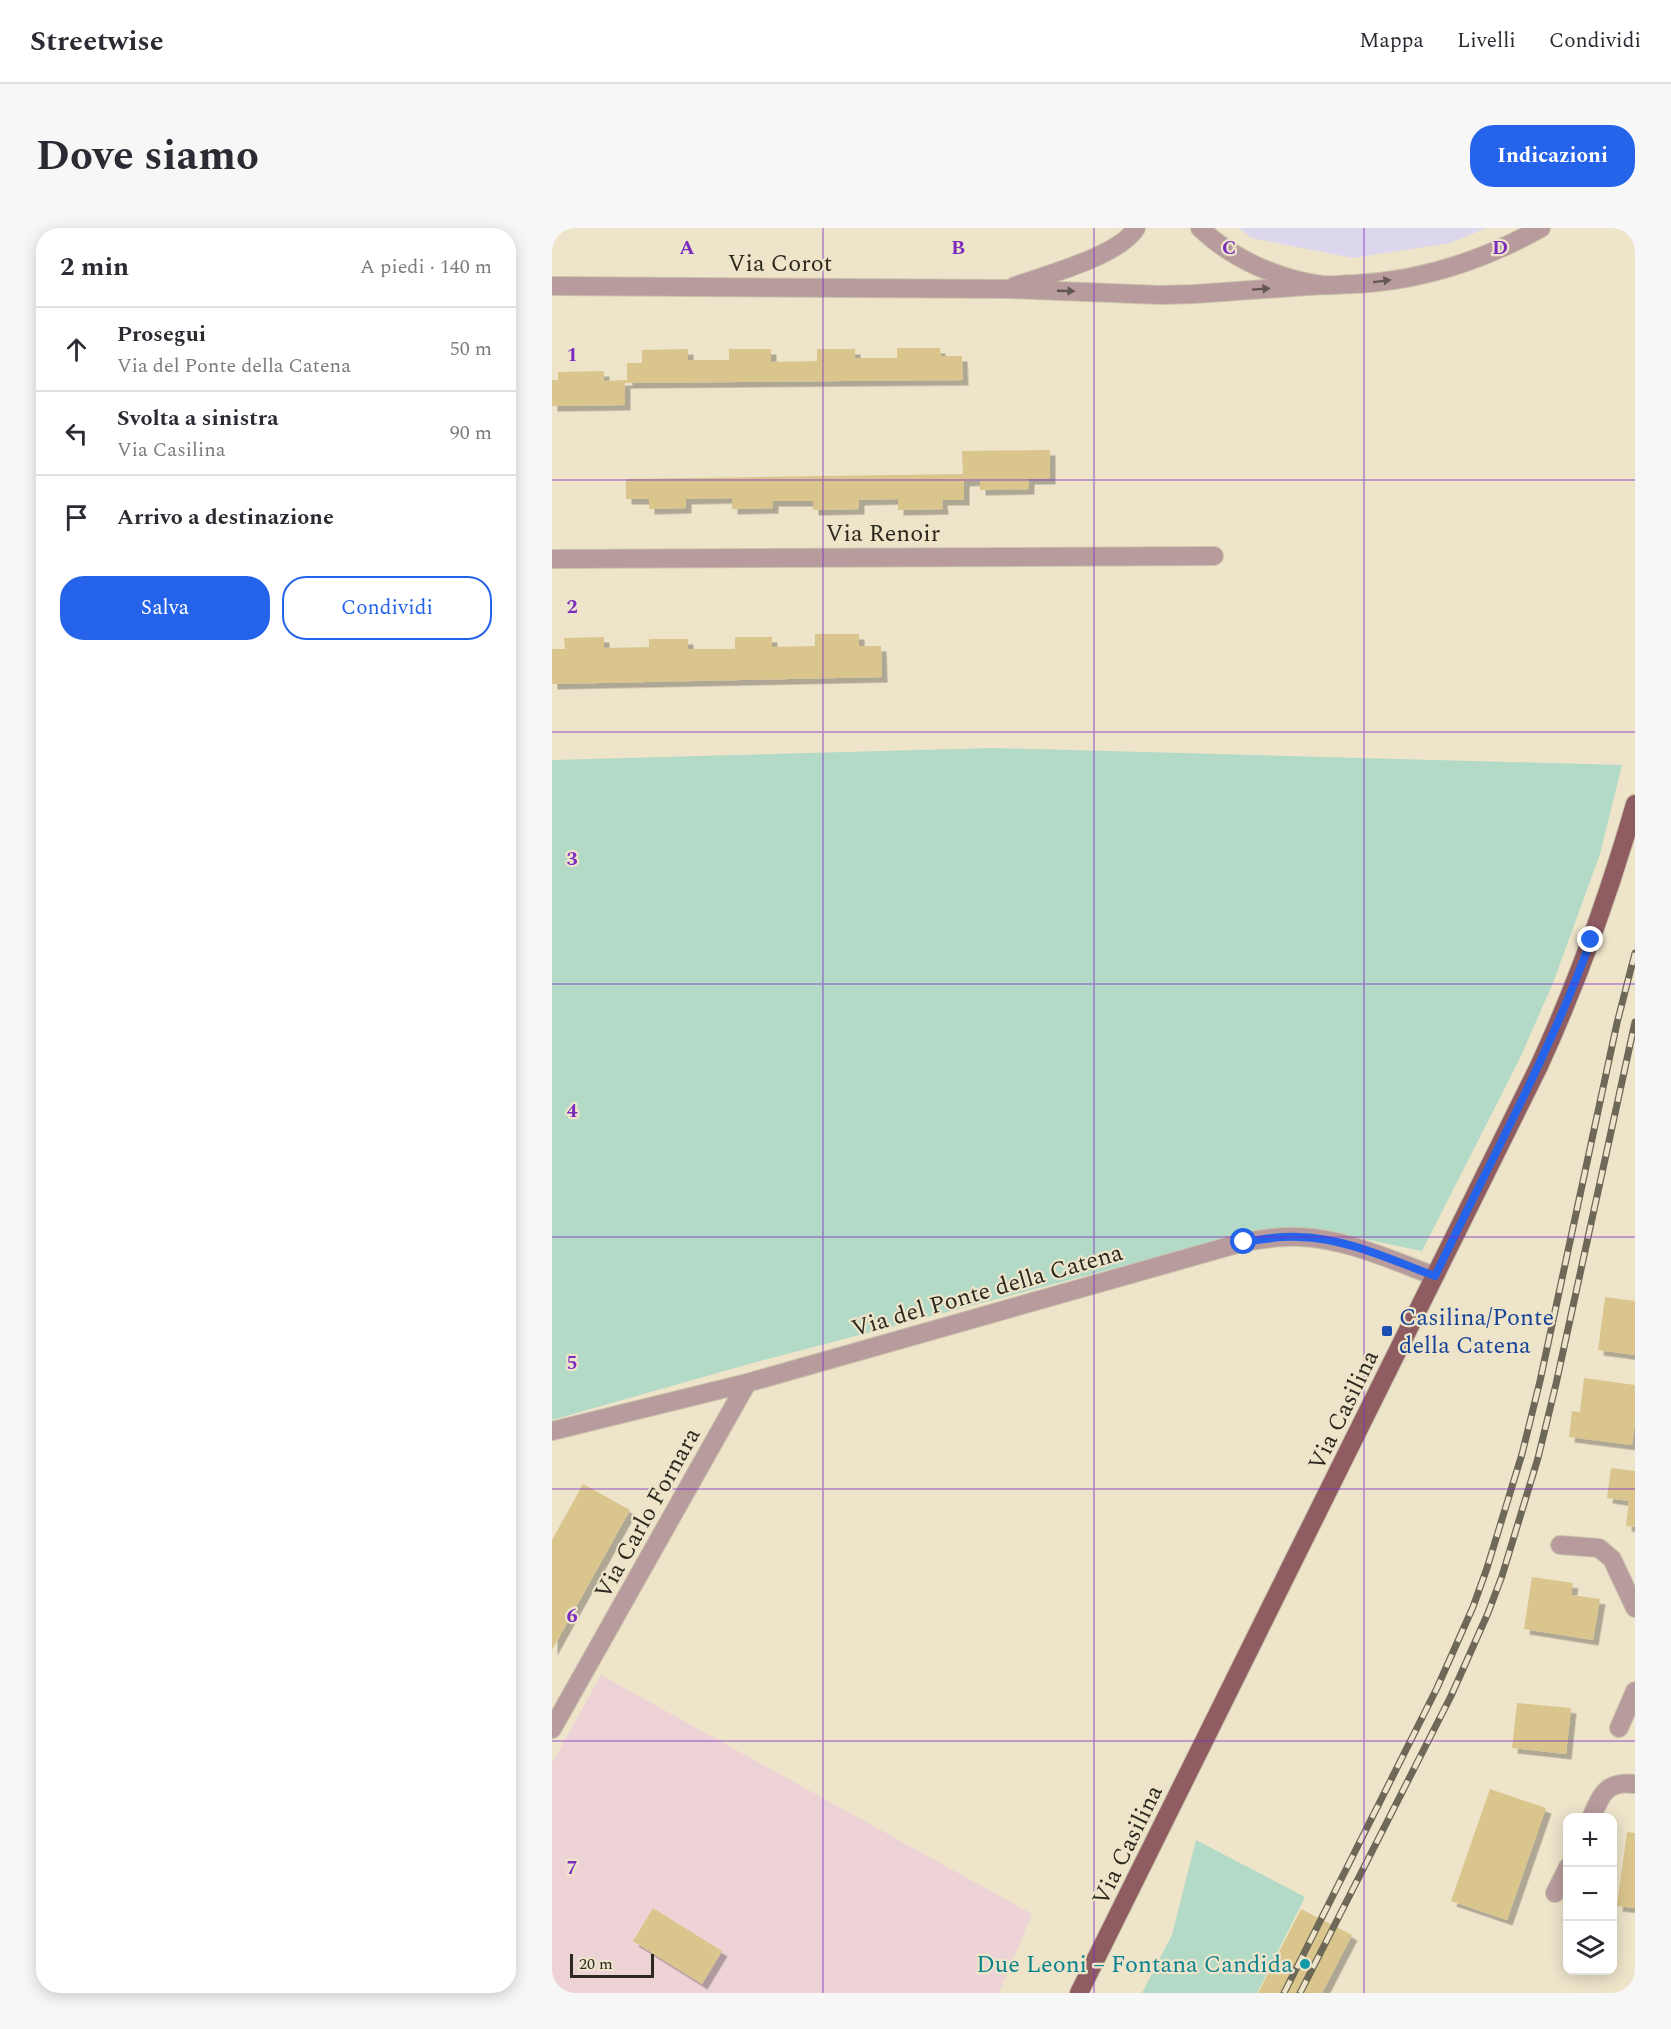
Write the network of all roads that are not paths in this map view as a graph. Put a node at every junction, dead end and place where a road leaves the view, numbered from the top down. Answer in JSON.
{"nodes":[{"id":1,"x":1136,"y":228,"type":"edge"},
{"id":2,"x":1200,"y":228,"type":"edge"},
{"id":3,"x":1541,"y":228,"type":"edge"},
{"id":4,"x":1323,"y":285,"type":"junction"},
{"id":5,"x":552,"y":286,"type":"edge"},
{"id":6,"x":1008,"y":289,"type":"junction"},
{"id":7,"x":1214,"y":556,"type":"dead end"},
{"id":8,"x":552,"y":559,"type":"edge"},
{"id":9,"x":1635,"y":804,"type":"edge"},
{"id":10,"x":1435,"y":1276,"type":"junction"},
{"id":11,"x":747,"y":1383,"type":"junction"},
{"id":12,"x":552,"y":1431,"type":"edge"},
{"id":13,"x":1560,"y":1545,"type":"dead end"},
{"id":14,"x":1635,"y":1608,"type":"edge"},
{"id":15,"x":1635,"y":1691,"type":"edge"},
{"id":16,"x":1619,"y":1728,"type":"dead end"},
{"id":17,"x":552,"y":1729,"type":"edge"},
{"id":18,"x":1635,"y":1784,"type":"edge"},
{"id":19,"x":1593,"y":1813,"type":"edge"},
{"id":20,"x":1568,"y":1867,"type":"edge"},
{"id":21,"x":1555,"y":1893,"type":"dead end"},
{"id":22,"x":1079,"y":1993,"type":"edge"}],
"edges":[{"from":1,"to":6,"type":"street","name":"Via Corot"},
{"from":2,"to":4,"type":"street"},
{"from":4,"to":3,"type":"street","name":"Via Corot","one_way":true},
{"from":6,"to":4,"type":"street","name":"Via Corot","one_way":true},
{"from":5,"to":6,"type":"street","name":"Via Corot"},
{"from":7,"to":8,"type":"street","name":"Via Renoir"},
{"from":9,"to":10,"type":"main road","name":"Via Casilina"},
{"from":10,"to":11,"type":"street","name":"Via del Ponte della Catena"},
{"from":10,"to":22,"type":"main road","name":"Via Casilina"},
{"from":11,"to":12,"type":"street","name":"Via del Ponte della Catena"},
{"from":11,"to":17,"type":"street","name":"Via Carlo Fornara"},
{"from":13,"to":14,"type":"street"},
{"from":15,"to":16,"type":"street"},
{"from":18,"to":19,"type":"street"},
{"from":20,"to":21,"type":"street"}]}
